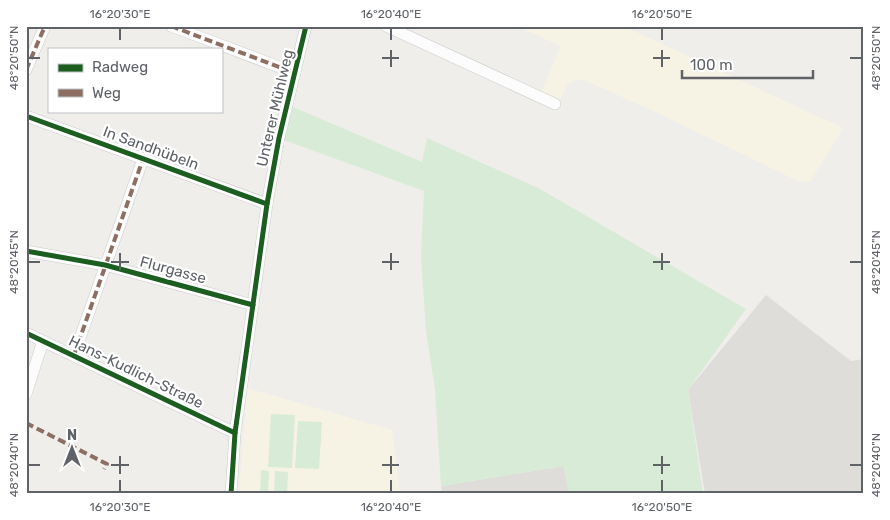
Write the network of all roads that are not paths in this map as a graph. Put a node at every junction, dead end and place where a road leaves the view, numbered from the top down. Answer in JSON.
{"nodes":[{"id":1,"x":45,"y":26,"type":"edge"},
{"id":2,"x":171,"y":26,"type":"edge"},
{"id":3,"x":306,"y":26,"type":"edge"},
{"id":4,"x":386,"y":26,"type":"edge"},
{"id":5,"x":26,"y":70,"type":"edge"},
{"id":6,"x":295,"y":73,"type":"junction"},
{"id":7,"x":555,"y":104,"type":"dead end"},
{"id":8,"x":26,"y":116,"type":"edge"},
{"id":9,"x":142,"y":158,"type":"junction"},
{"id":10,"x":267,"y":204,"type":"junction"},
{"id":11,"x":26,"y":251,"type":"edge"},
{"id":12,"x":105,"y":265,"type":"junction"},
{"id":13,"x":253,"y":305,"type":"junction"},
{"id":14,"x":26,"y":333,"type":"edge"},
{"id":15,"x":43,"y":340,"type":"junction"},
{"id":16,"x":74,"y":355,"type":"junction"},
{"id":17,"x":26,"y":394,"type":"edge"},
{"id":18,"x":236,"y":433,"type":"junction"},
{"id":19,"x":231,"y":494,"type":"edge"}],
"edges":[{"from":1,"to":5,"type":"street"},
{"from":2,"to":6,"type":"street"},
{"from":3,"to":6,"type":"street","name":"Unterer Mühlweg"},
{"from":4,"to":7,"type":"street"},
{"from":6,"to":10,"type":"street","name":"Unterer Mühlweg"},
{"from":8,"to":9,"type":"street","name":"In Sandhübeln"},
{"from":9,"to":10,"type":"street","name":"In Sandhübeln"},
{"from":9,"to":12,"type":"street"},
{"from":10,"to":13,"type":"street","name":"Unterer Mühlweg"},
{"from":11,"to":12,"type":"street","name":"Flurgasse"},
{"from":12,"to":13,"type":"street","name":"Flurgasse"},
{"from":12,"to":16,"type":"street"},
{"from":13,"to":18,"type":"street","name":"Unterer Mühlweg"},
{"from":14,"to":15,"type":"street","name":"Hans-Kudlich-Straße"},
{"from":15,"to":16,"type":"street","name":"Hans-Kudlich-Straße"},
{"from":15,"to":17,"type":"street"},
{"from":16,"to":18,"type":"street","name":"Hans-Kudlich-Straße"},
{"from":18,"to":19,"type":"street","name":"Unterer Mühlweg"}]}
